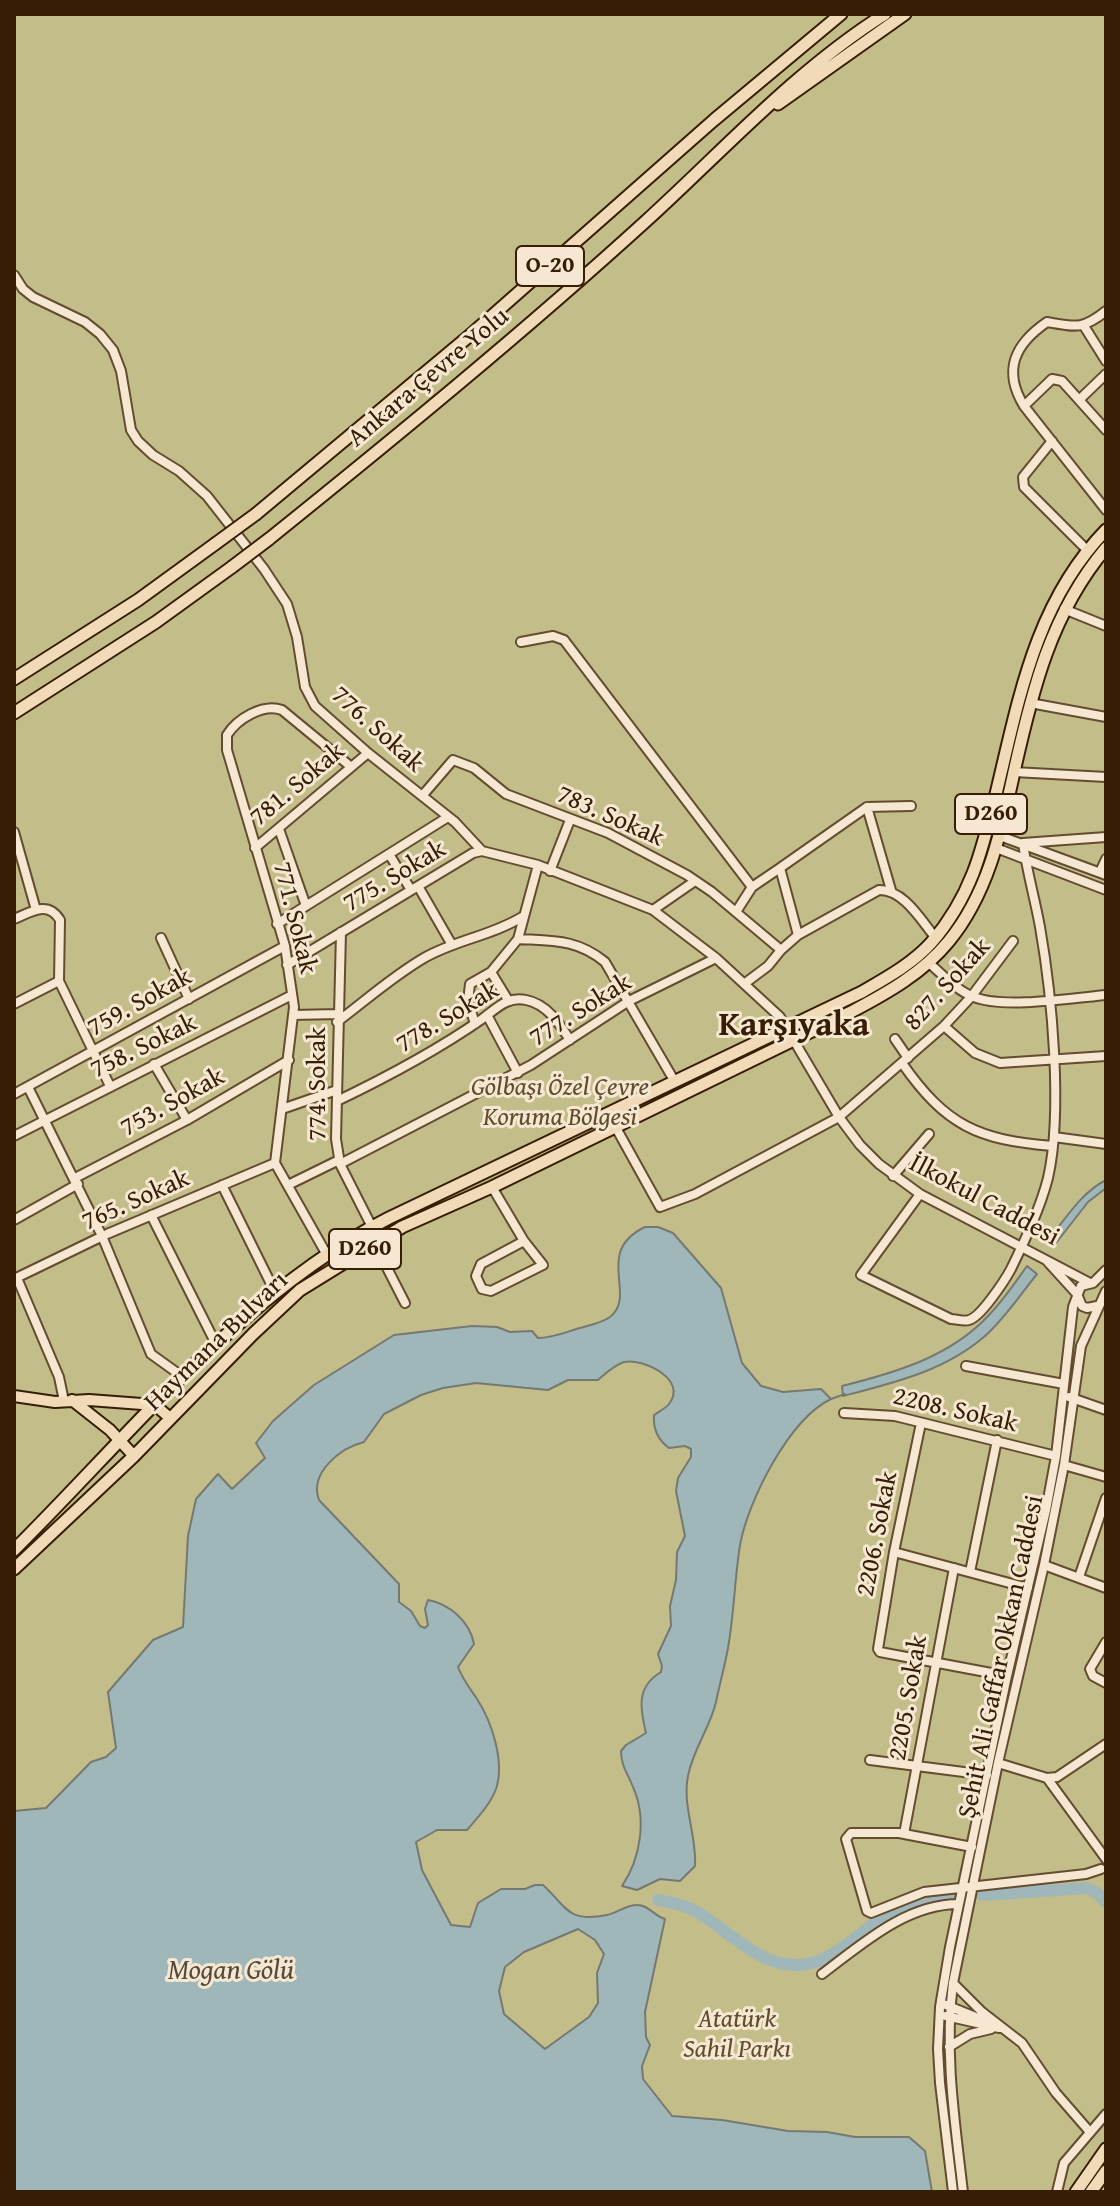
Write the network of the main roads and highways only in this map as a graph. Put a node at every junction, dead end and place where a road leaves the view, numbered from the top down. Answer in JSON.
{"nodes":[{"id":1,"x":841,"y":14,"type":"edge"},
{"id":2,"x":885,"y":14,"type":"edge"},
{"id":3,"x":905,"y":14,"type":"edge"},
{"id":4,"x":739,"y":133,"type":"junction"},
{"id":5,"x":1106,"y":530,"type":"edge"},
{"id":6,"x":1106,"y":548,"type":"edge"},
{"id":7,"x":14,"y":679,"type":"edge"},
{"id":8,"x":14,"y":713,"type":"edge"},
{"id":9,"x":14,"y":1396,"type":"edge"},
{"id":10,"x":68,"y":1400,"type":"junction"},
{"id":11,"x":155,"y":1405,"type":"junction"},
{"id":12,"x":170,"y":1418,"type":"junction"},
{"id":13,"x":120,"y":1440,"type":"junction"},
{"id":14,"x":134,"y":1456,"type":"junction"},
{"id":15,"x":14,"y":1550,"type":"edge"},
{"id":16,"x":14,"y":1569,"type":"edge"},
{"id":17,"x":1106,"y":2149,"type":"edge"},
{"id":18,"x":1106,"y":2171,"type":"edge"},
{"id":19,"x":1076,"y":2192,"type":"edge"},
{"id":20,"x":1091,"y":2192,"type":"edge"}],
"edges":[{"from":1,"to":7,"type":"highway","name":"Ankara Çevre Yolu","number":"O-20","bridge":true},
{"from":2,"to":4,"type":"highway","name":"Ankara Çevre Yolu","number":"O-20"},
{"from":3,"to":4,"type":"highway"},
{"from":4,"to":8,"type":"highway","name":"Ankara Çevre Yolu","number":"O-20","bridge":true},
{"from":5,"to":11,"type":"highway","name":"Haymana Bulvarı","number":"D260"},
{"from":6,"to":12,"type":"highway","name":"Haymana Bulvarı","number":"D260"},
{"from":9,"to":10,"type":"main road"},
{"from":10,"to":11,"type":"main road"},
{"from":10,"to":13,"type":"main road"},
{"from":11,"to":12,"type":"main road"},
{"from":11,"to":13,"type":"highway","name":"Haymana Bulvarı","number":"D260"},
{"from":12,"to":14,"type":"highway","name":"Haymana Bulvarı","number":"D260"},
{"from":13,"to":14,"type":"main road"},
{"from":13,"to":15,"type":"highway","name":"Haymana Bulvarı","number":"D260"},
{"from":14,"to":16,"type":"highway","name":"Haymana Bulvarı","number":"D260"},
{"from":17,"to":19,"type":"highway"},
{"from":18,"to":20,"type":"highway"}]}
